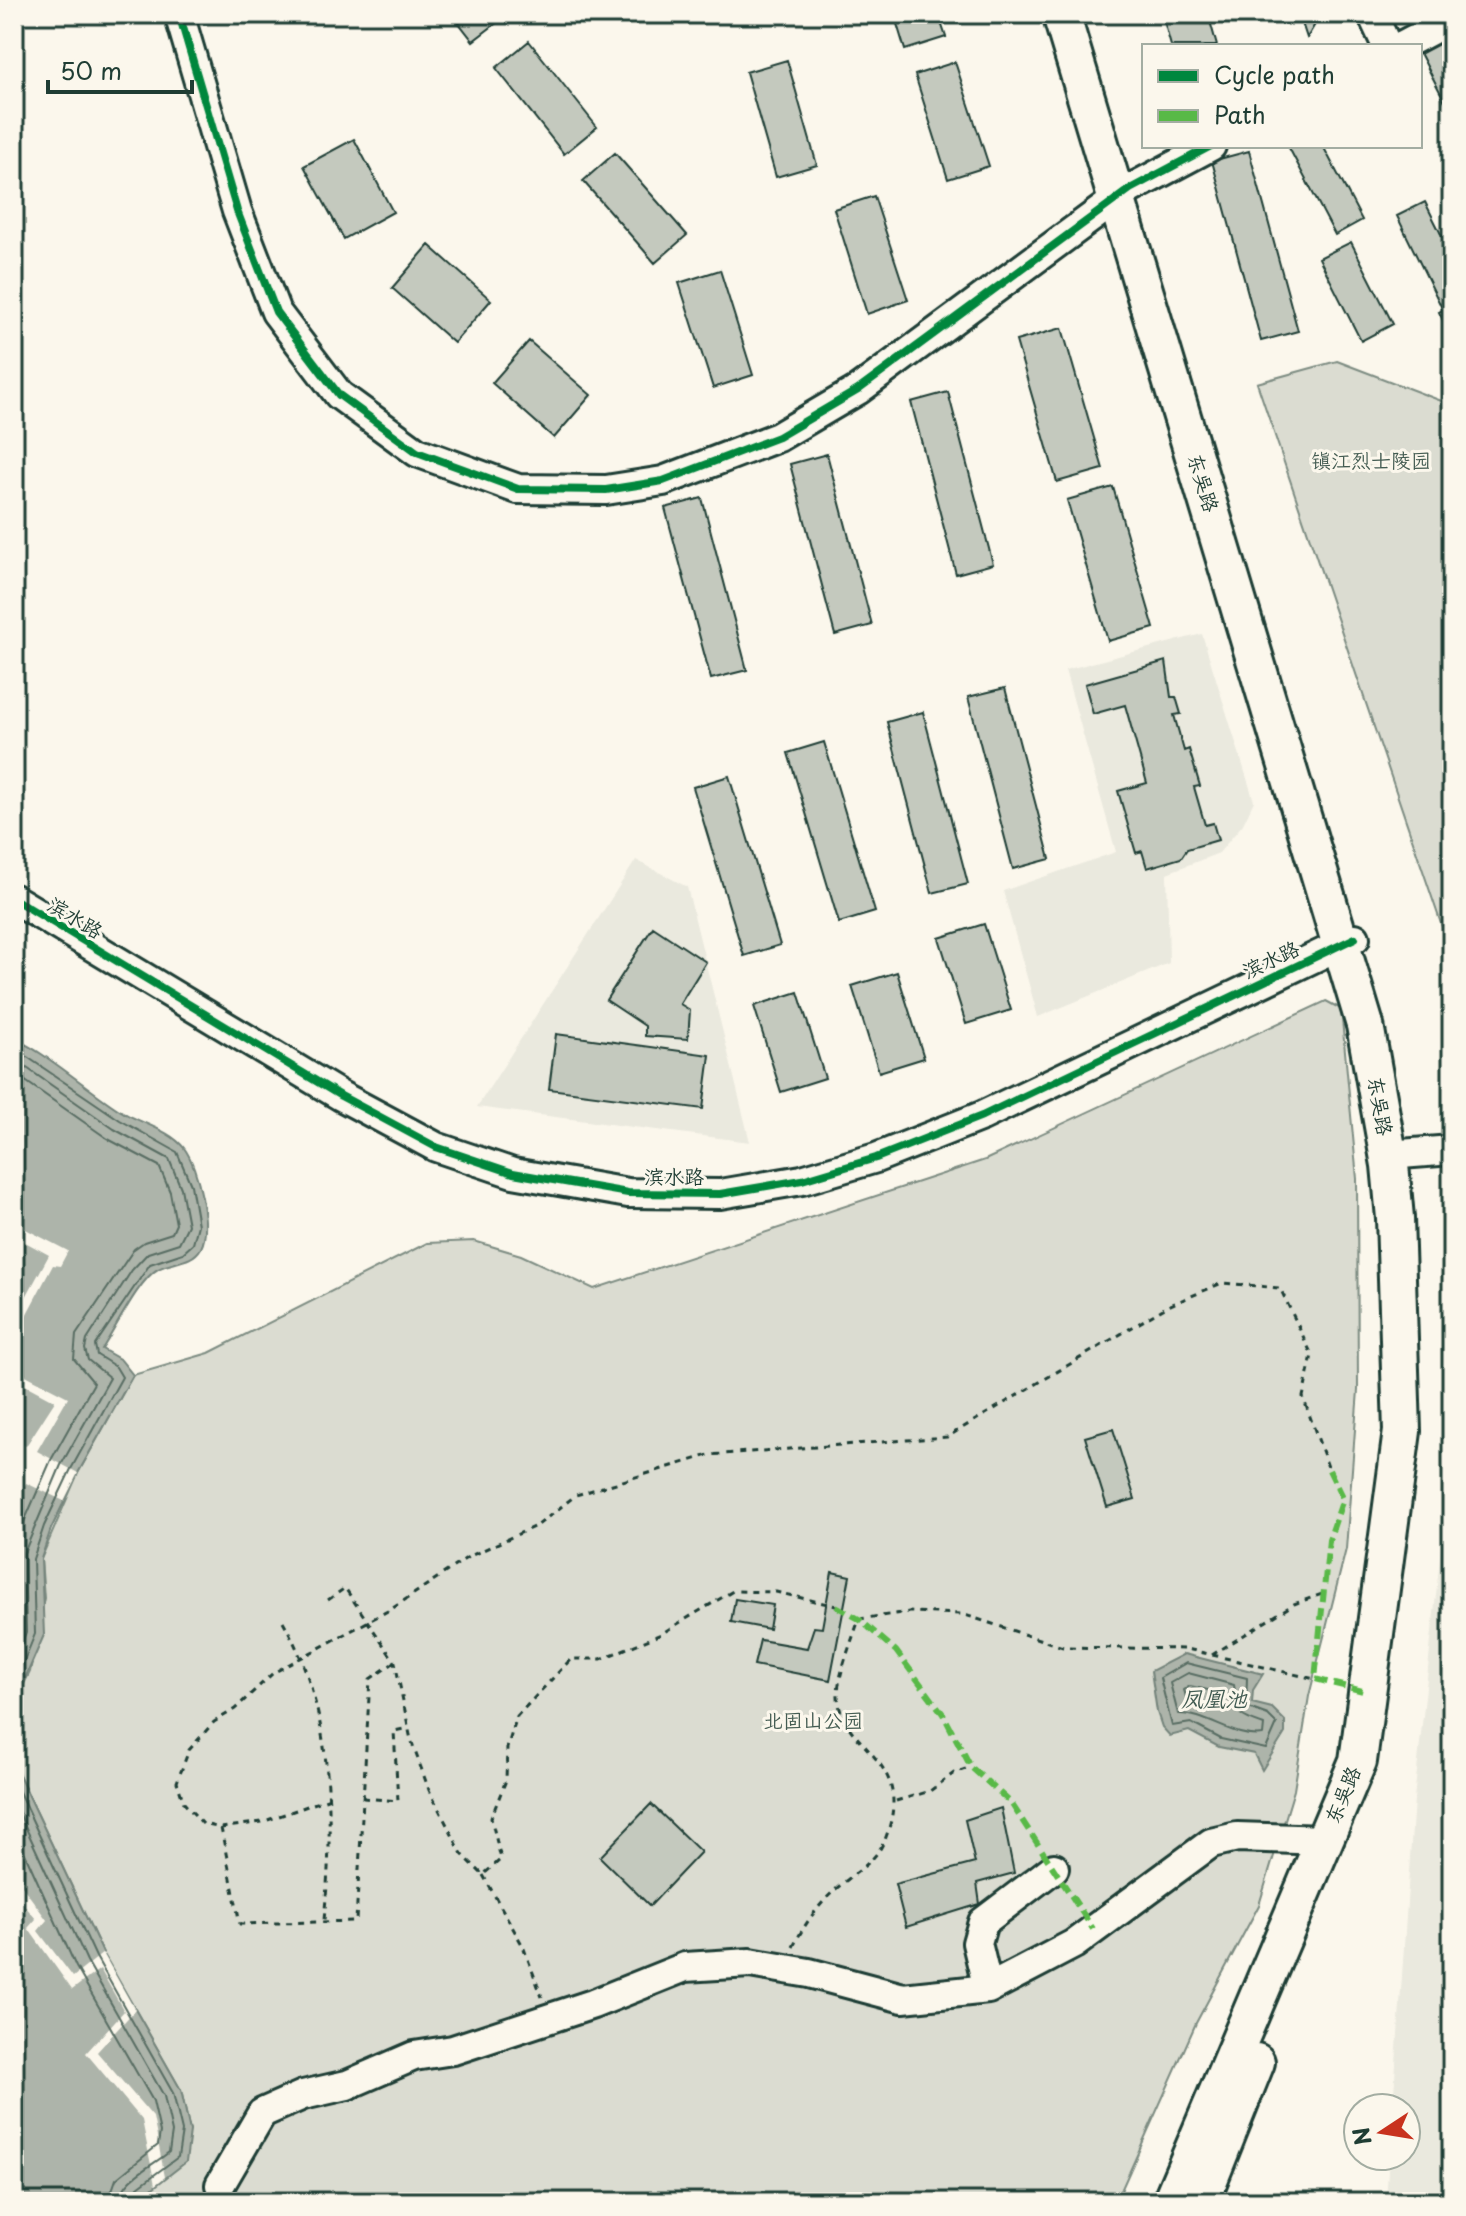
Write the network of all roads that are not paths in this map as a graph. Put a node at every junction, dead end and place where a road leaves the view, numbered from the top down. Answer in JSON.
{"nodes":[{"id":1,"x":179,"y":14,"type":"edge"},
{"id":2,"x":1061,"y":14,"type":"edge"},
{"id":3,"x":1077,"y":14,"type":"edge"},
{"id":4,"x":1372,"y":14,"type":"edge"},
{"id":5,"x":1452,"y":19,"type":"edge"},
{"id":6,"x":1386,"y":44,"type":"edge"},
{"id":7,"x":1405,"y":44,"type":"edge"},
{"id":8,"x":1207,"y":148,"type":"edge"},
{"id":9,"x":1123,"y":193,"type":"junction"},
{"id":10,"x":14,"y":899,"type":"edge"},
{"id":11,"x":1349,"y":941,"type":"junction"},
{"id":12,"x":1452,"y":1150,"type":"edge"},
{"id":13,"x":1396,"y":1155,"type":"junction"},
{"id":14,"x":1324,"y":1840,"type":"junction"},
{"id":15,"x":1054,"y":1868,"type":"dead end"},
{"id":16,"x":988,"y":1989,"type":"junction"},
{"id":17,"x":220,"y":2185,"type":"dead end"},
{"id":18,"x":1171,"y":2202,"type":"edge"},
{"id":19,"x":1200,"y":2202,"type":"edge"}],
"edges":[{"from":1,"to":9,"type":"street"},
{"from":2,"to":9,"type":"main road","name":"东吴路"},
{"from":3,"to":9,"type":"main road","name":"东吴路"},
{"from":4,"to":6,"type":"street"},
{"from":5,"to":7,"type":"street"},
{"from":8,"to":9,"type":"street"},
{"from":9,"to":11,"type":"main road","name":"东吴路"},
{"from":10,"to":11,"type":"street","name":"滨水路"},
{"from":11,"to":13,"type":"main road","name":"东吴路"},
{"from":12,"to":13,"type":"street"},
{"from":13,"to":14,"type":"main road","name":"东吴路"},
{"from":13,"to":19,"type":"main road","name":"东吴路"},
{"from":14,"to":16,"type":"street"},
{"from":14,"to":18,"type":"main road","name":"东吴路"},
{"from":15,"to":16,"type":"street"},
{"from":16,"to":17,"type":"street"}]}
